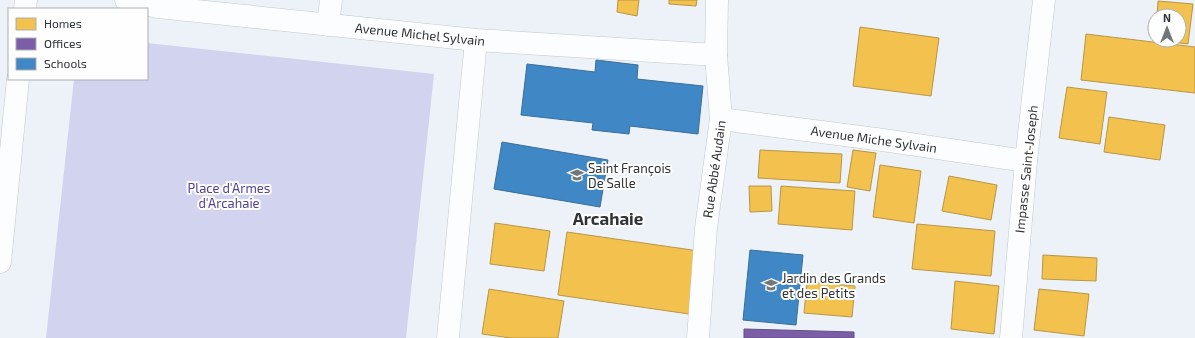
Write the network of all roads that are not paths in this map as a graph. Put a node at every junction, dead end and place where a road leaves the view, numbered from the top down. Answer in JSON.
{"nodes":[{"id":1,"x":126,"y":0,"type":"edge"},
{"id":2,"x":331,"y":0,"type":"edge"},
{"id":3,"x":718,"y":0,"type":"edge"},
{"id":4,"x":1044,"y":0,"type":"edge"},
{"id":5,"x":158,"y":3,"type":"edge"},
{"id":6,"x":328,"y":25,"type":"junction"},
{"id":7,"x":476,"y":40,"type":"junction"},
{"id":8,"x":716,"y":55,"type":"junction"},
{"id":9,"x":18,"y":80,"type":"edge"},
{"id":10,"x":721,"y":119,"type":"junction"},
{"id":11,"x":1026,"y":161,"type":"junction"},
{"id":12,"x":0,"y":262,"type":"edge"},
{"id":13,"x":448,"y":338,"type":"edge"},
{"id":14,"x":698,"y":338,"type":"edge"},
{"id":15,"x":1011,"y":338,"type":"edge"}],
"edges":[{"from":1,"to":5,"type":"street","name":"Avenue Michel Sylvain"},
{"from":2,"to":6,"type":"street"},
{"from":3,"to":8,"type":"street","name":"Rue Abbé Audain"},
{"from":4,"to":11,"type":"street","name":"Impasse Saint-Joseph"},
{"from":5,"to":6,"type":"street","name":"Avenue Michel Sylvain"},
{"from":6,"to":7,"type":"street","name":"Avenue Michel Sylvain"},
{"from":7,"to":8,"type":"street","name":"Avenue Michel Sylvain"},
{"from":7,"to":13,"type":"street"},
{"from":8,"to":10,"type":"street","name":"Rue Abbé Audain"},
{"from":9,"to":12,"type":"street"},
{"from":10,"to":11,"type":"street","name":"Avenue Miche Sylvain"},
{"from":10,"to":14,"type":"street","name":"Rue Abbé Audain"},
{"from":11,"to":15,"type":"street","name":"Impasse Saint-Joseph"}]}
